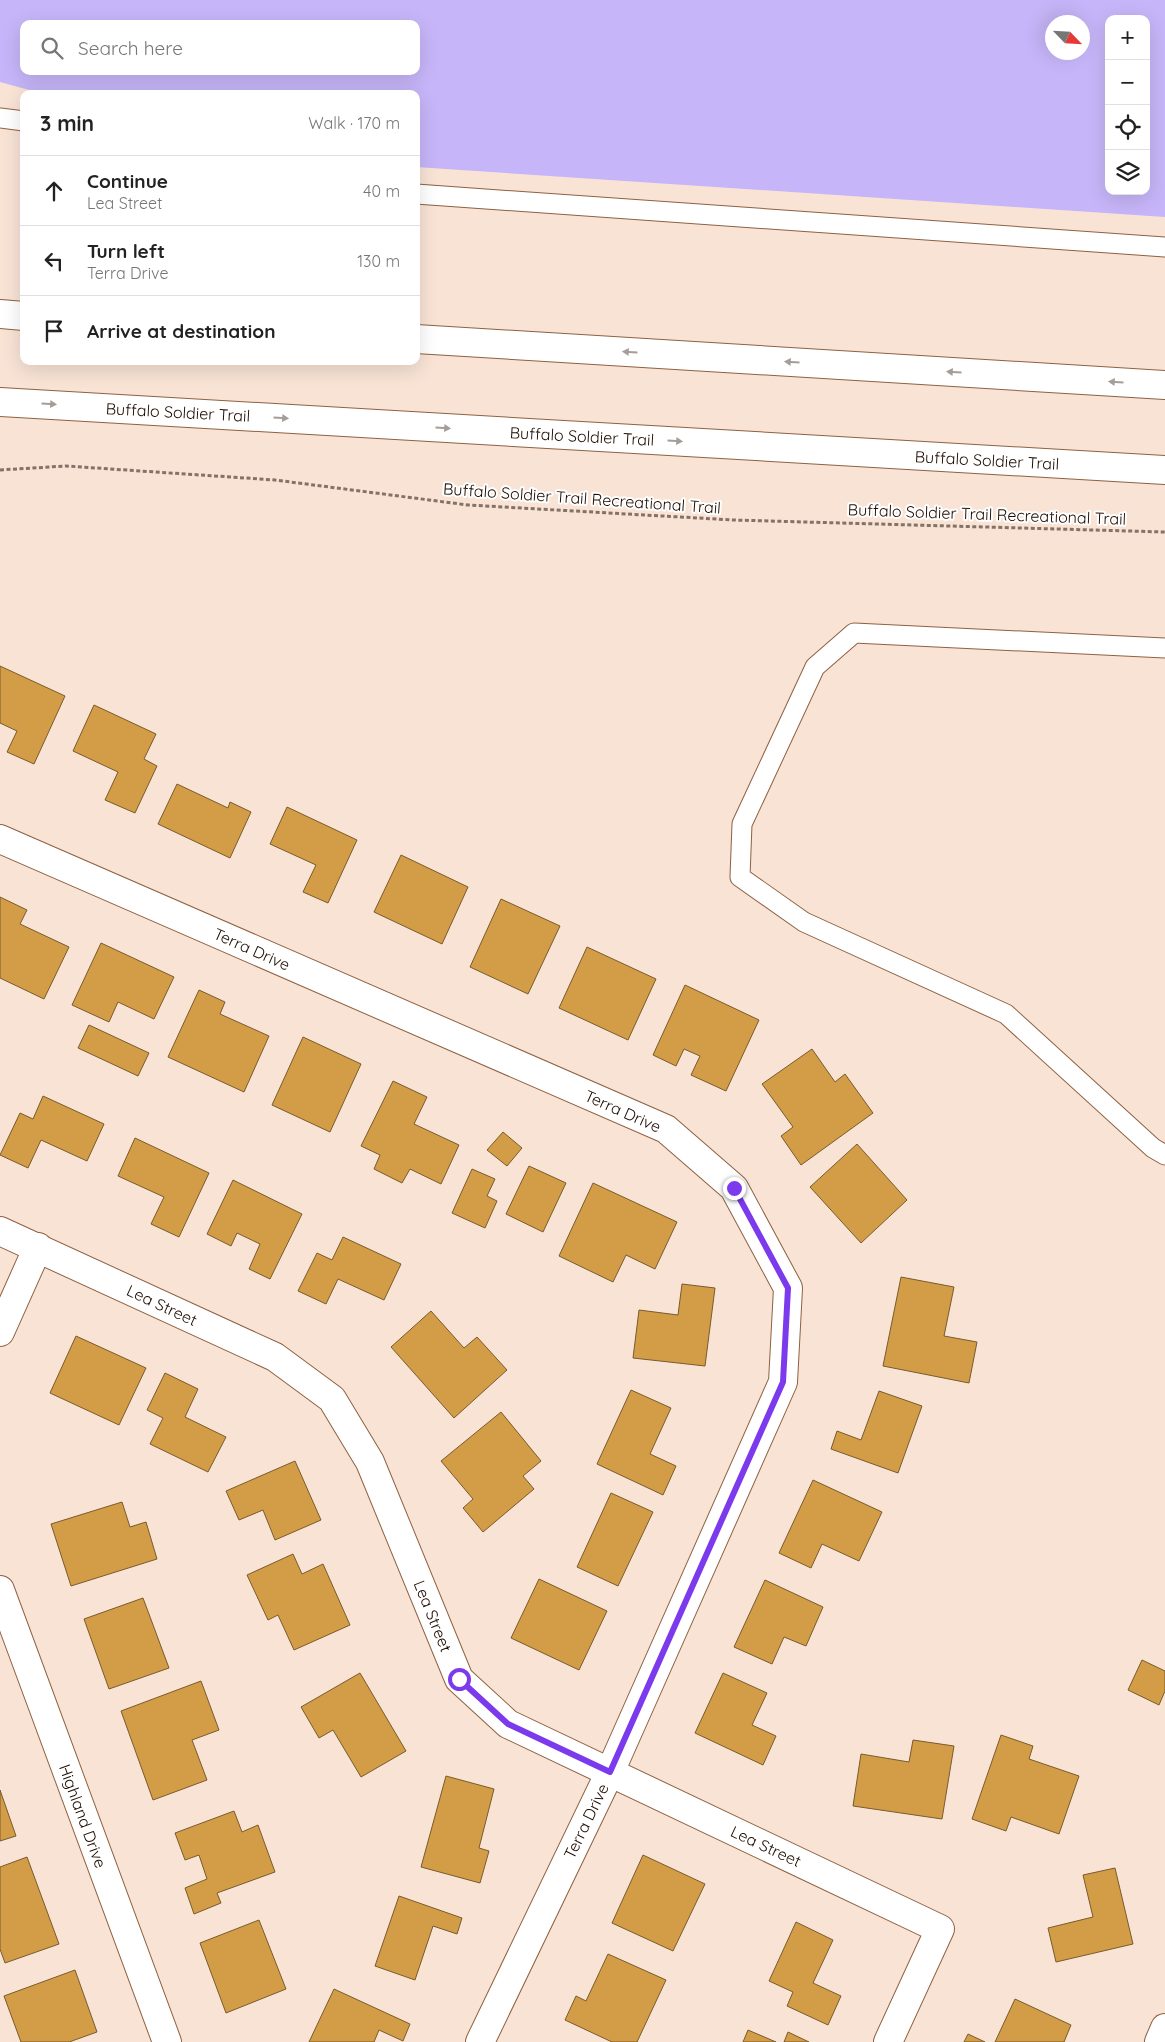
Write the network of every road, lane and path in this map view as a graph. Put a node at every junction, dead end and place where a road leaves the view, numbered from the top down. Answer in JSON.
{"nodes":[{"id":1,"x":0,"y":118,"type":"edge"},
{"id":2,"x":20,"y":120,"type":"edge"},
{"id":3,"x":420,"y":194,"type":"edge"},
{"id":4,"x":1165,"y":248,"type":"edge"},
{"id":5,"x":0,"y":314,"type":"edge"},
{"id":6,"x":20,"y":316,"type":"edge"},
{"id":7,"x":420,"y":339,"type":"edge"},
{"id":8,"x":1165,"y":384,"type":"edge"},
{"id":9,"x":0,"y":402,"type":"edge"},
{"id":10,"x":0,"y":470,"type":"edge"},
{"id":11,"x":1165,"y":470,"type":"edge"},
{"id":12,"x":1165,"y":532,"type":"edge"},
{"id":13,"x":1165,"y":648,"type":"edge"},
{"id":14,"x":0,"y":839,"type":"edge"},
{"id":15,"x":1165,"y":1155,"type":"edge"},
{"id":16,"x":0,"y":1230,"type":"edge"},
{"id":17,"x":38,"y":1247,"type":"junction"},
{"id":18,"x":0,"y":1332,"type":"edge"},
{"id":19,"x":0,"y":1590,"type":"edge"},
{"id":20,"x":610,"y":1772,"type":"junction"},
{"id":21,"x":1165,"y":2028,"type":"edge"},
{"id":22,"x":167,"y":2042,"type":"edge"},
{"id":23,"x":480,"y":2042,"type":"edge"},
{"id":24,"x":888,"y":2042,"type":"edge"},
{"id":25,"x":1159,"y":2042,"type":"edge"}],
"edges":[{"from":1,"to":2,"type":"lane"},
{"from":3,"to":4,"type":"lane"},
{"from":5,"to":6,"type":"street"},
{"from":8,"to":7,"type":"street","one_way":true},
{"from":9,"to":11,"type":"street","name":"Buffalo Soldier Trail","one_way":true},
{"from":10,"to":12,"type":"path","name":"Buffalo Soldier Trail Recreational Trail"},
{"from":13,"to":15,"type":"lane"},
{"from":14,"to":20,"type":"street","name":"Terra Drive"},
{"from":16,"to":17,"type":"street","name":"Lea Street"},
{"from":17,"to":18,"type":"street"},
{"from":17,"to":20,"type":"street","name":"Lea Street"},
{"from":19,"to":22,"type":"street","name":"Highland Drive"},
{"from":20,"to":23,"type":"street","name":"Terra Drive"},
{"from":20,"to":24,"type":"street","name":"Lea Street"},
{"from":21,"to":25,"type":"street"}]}
